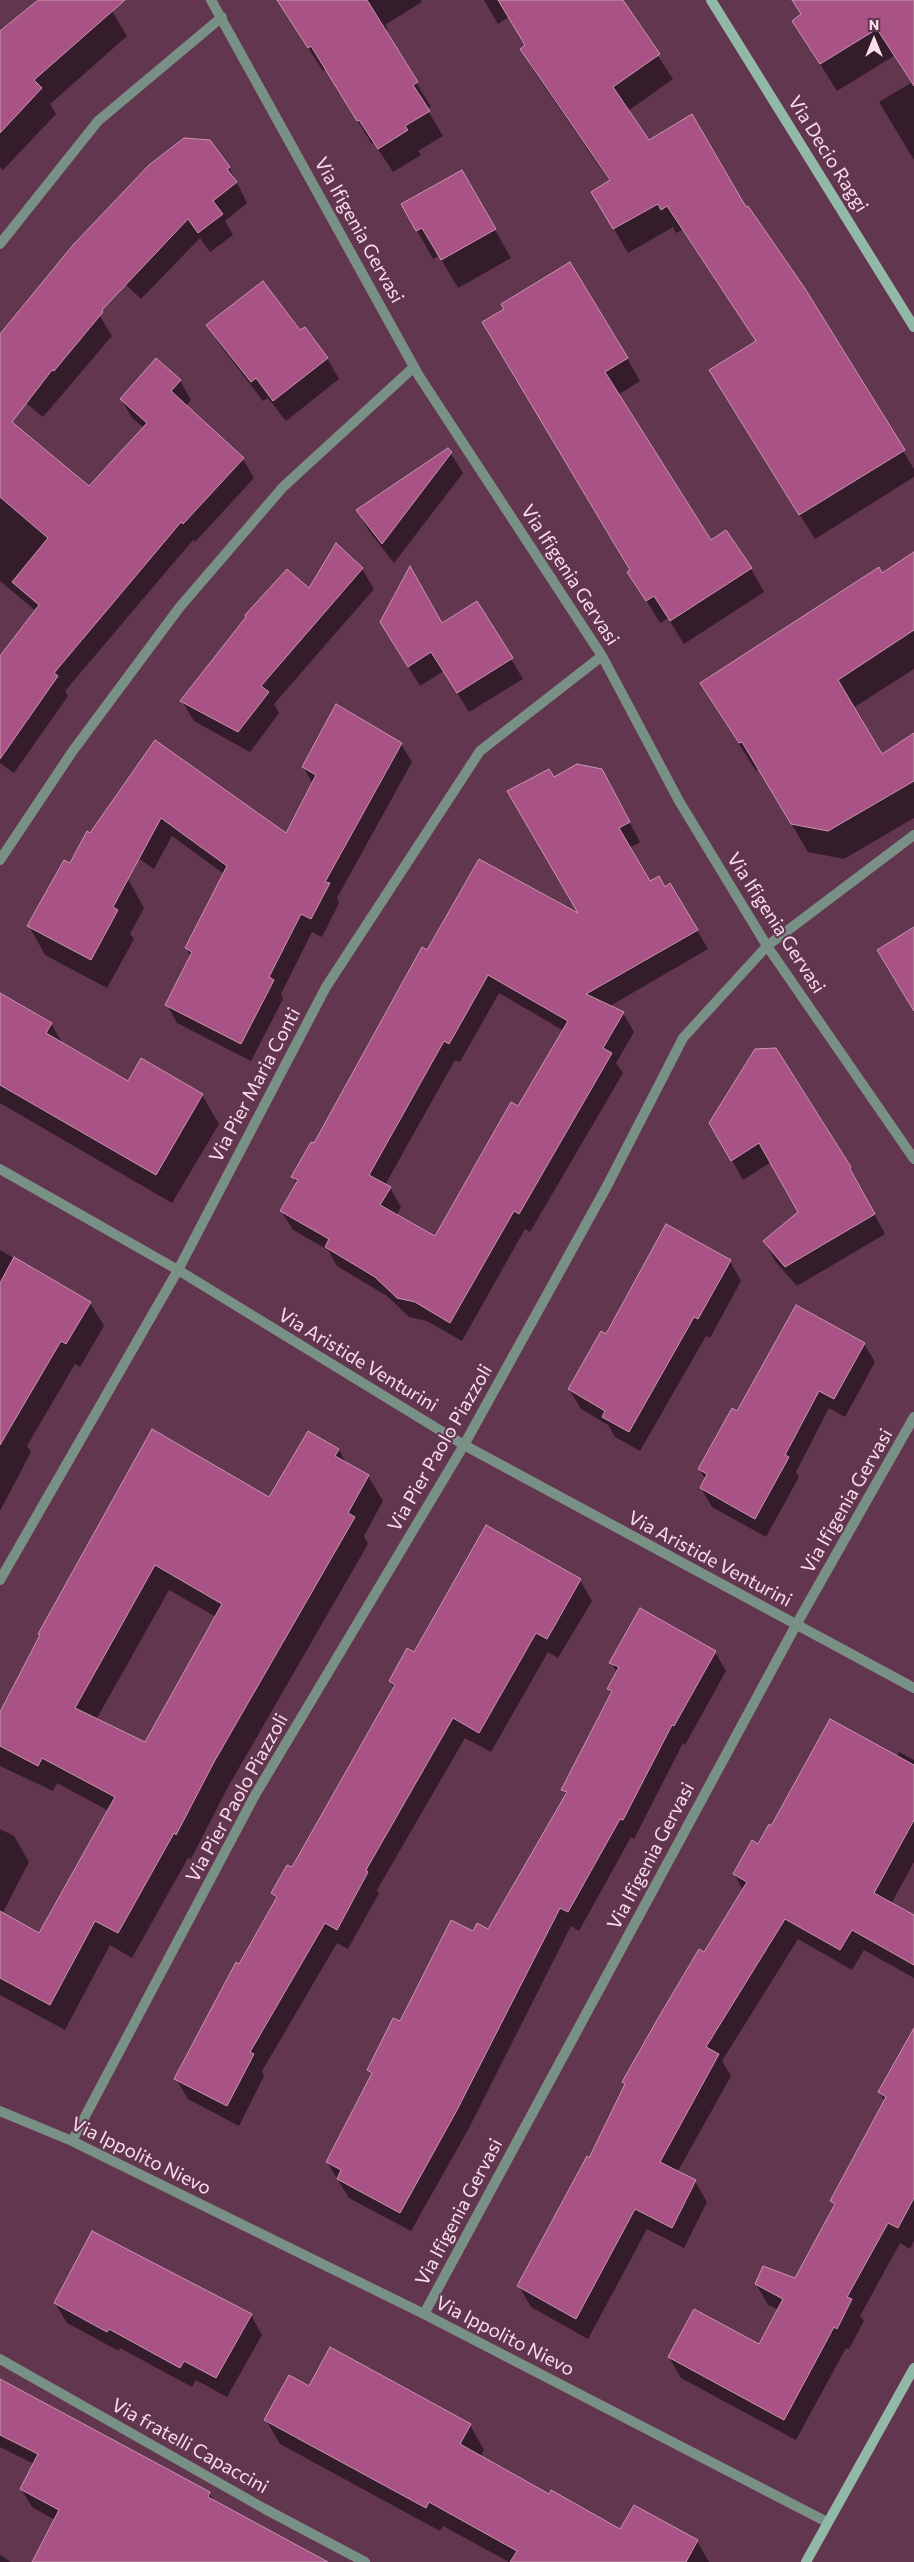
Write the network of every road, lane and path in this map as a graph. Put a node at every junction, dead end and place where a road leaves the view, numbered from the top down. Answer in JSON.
{"nodes":[{"id":1,"x":211,"y":0,"type":"edge"},
{"id":2,"x":711,"y":0,"type":"edge"},
{"id":3,"x":222,"y":16,"type":"junction"},
{"id":4,"x":0,"y":244,"type":"edge"},
{"id":5,"x":914,"y":327,"type":"edge"},
{"id":6,"x":414,"y":367,"type":"junction"},
{"id":7,"x":602,"y":656,"type":"junction"},
{"id":8,"x":914,"y":836,"type":"edge"},
{"id":9,"x":0,"y":860,"type":"edge"},
{"id":10,"x":767,"y":946,"type":"junction"},
{"id":11,"x":914,"y":1159,"type":"edge"},
{"id":12,"x":0,"y":1169,"type":"edge"},
{"id":13,"x":178,"y":1270,"type":"junction"},
{"id":14,"x":914,"y":1417,"type":"edge"},
{"id":15,"x":464,"y":1445,"type":"junction"},
{"id":16,"x":0,"y":1580,"type":"edge"},
{"id":17,"x":796,"y":1625,"type":"junction"},
{"id":18,"x":914,"y":1688,"type":"edge"},
{"id":19,"x":0,"y":2111,"type":"edge"},
{"id":20,"x":72,"y":2141,"type":"junction"},
{"id":21,"x":424,"y":2314,"type":"junction"},
{"id":22,"x":0,"y":2359,"type":"edge"},
{"id":23,"x":914,"y":2368,"type":"edge"},
{"id":24,"x":828,"y":2522,"type":"junction"},
{"id":25,"x":365,"y":2562,"type":"edge"},
{"id":26,"x":806,"y":2562,"type":"edge"}],
"edges":[{"from":1,"to":3,"type":"street","name":"Via Ifigenia Gervasi"},
{"from":2,"to":5,"type":"main road","name":"Via Decio Raggi"},
{"from":3,"to":4,"type":"street"},
{"from":3,"to":6,"type":"street","name":"Via Ifigenia Gervasi"},
{"from":6,"to":7,"type":"street","name":"Via Ifigenia Gervasi"},
{"from":6,"to":9,"type":"street"},
{"from":7,"to":10,"type":"street","name":"Via Ifigenia Gervasi"},
{"from":7,"to":13,"type":"street","name":"Via Pier Maria Conti"},
{"from":8,"to":10,"type":"street","name":"Via Pier Paolo Piazzoli"},
{"from":10,"to":11,"type":"street","name":"Via Ifigenia Gervasi"},
{"from":10,"to":15,"type":"street","name":"Via Pier Paolo Piazzoli"},
{"from":12,"to":13,"type":"street","name":"Via Aristide Venturini"},
{"from":13,"to":15,"type":"street","name":"Via Aristide Venturini"},
{"from":13,"to":16,"type":"street","name":"Via Pier Maria Conti"},
{"from":14,"to":17,"type":"street","name":"Via Ifigenia Gervasi"},
{"from":15,"to":17,"type":"street","name":"Via Aristide Venturini"},
{"from":15,"to":20,"type":"street","name":"Via Pier Paolo Piazzoli"},
{"from":17,"to":18,"type":"street","name":"Via Aristide Venturini"},
{"from":17,"to":21,"type":"street","name":"Via Ifigenia Gervasi"},
{"from":19,"to":20,"type":"street","name":"Via Ippolito Nievo"},
{"from":20,"to":21,"type":"street","name":"Via Ippolito Nievo"},
{"from":21,"to":24,"type":"street","name":"Via Ippolito Nievo"},
{"from":22,"to":25,"type":"street","name":"Via fratelli Capaccini"},
{"from":23,"to":24,"type":"main road"},
{"from":24,"to":26,"type":"main road"}]}
